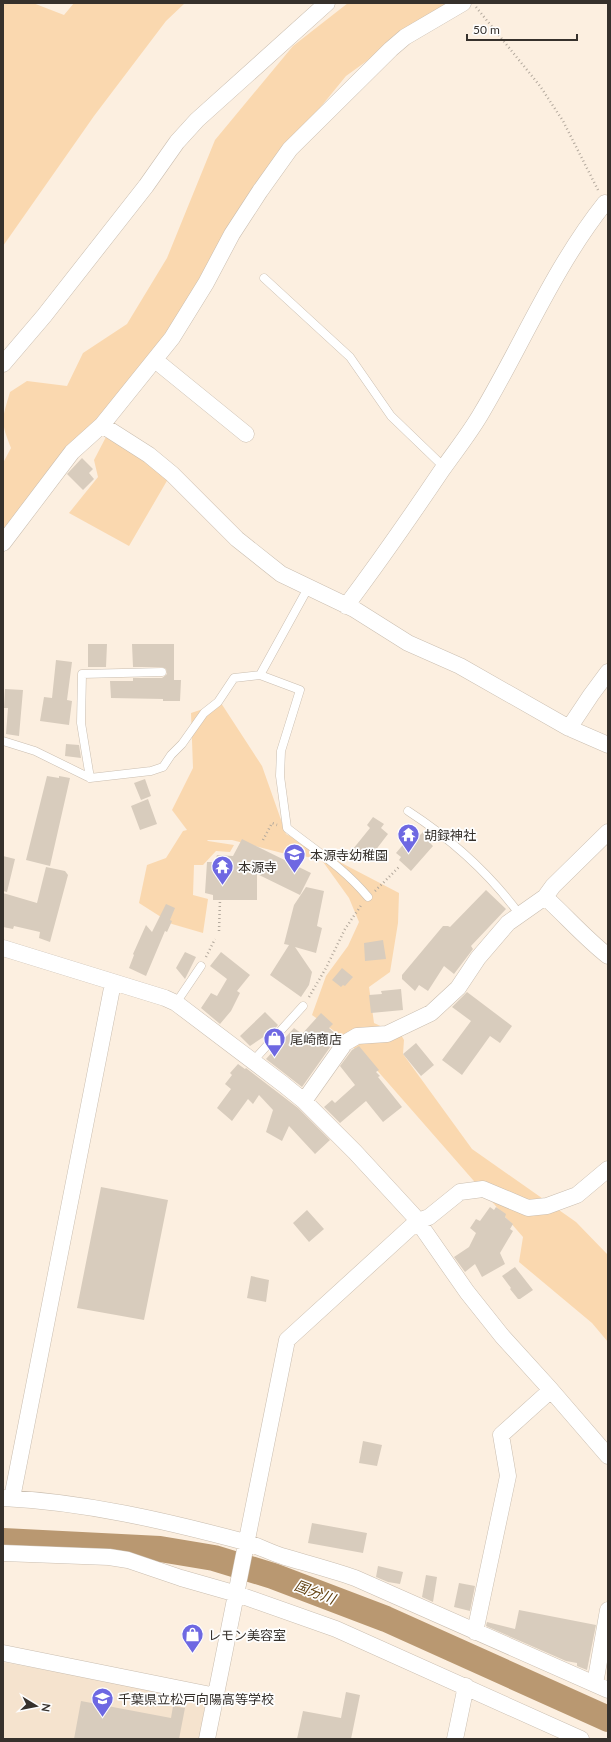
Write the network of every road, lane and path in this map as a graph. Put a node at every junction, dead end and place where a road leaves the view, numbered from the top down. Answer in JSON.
{"nodes":[{"id":1,"x":327,"y":3,"type":"edge"},
{"id":2,"x":463,"y":3,"type":"edge"},
{"id":3,"x":474,"y":3,"type":"edge"},
{"id":4,"x":605,"y":203,"type":"joint"},
{"id":5,"x":264,"y":278,"type":"dead end"},
{"id":6,"x":155,"y":360,"type":"junction"},
{"id":7,"x":3,"y":364,"type":"edge"},
{"id":8,"x":102,"y":425,"type":"junction"},
{"id":9,"x":246,"y":434,"type":"dead end"},
{"id":10,"x":444,"y":467,"type":"junction"},
{"id":11,"x":3,"y":543,"type":"edge"},
{"id":12,"x":308,"y":588,"type":"junction"},
{"id":13,"x":346,"y":606,"type":"junction"},
{"id":14,"x":162,"y":672,"type":"dead end"},
{"id":15,"x":608,"y":672,"type":"edge"},
{"id":16,"x":260,"y":675,"type":"junction"},
{"id":17,"x":569,"y":728,"type":"junction"},
{"id":18,"x":3,"y":741,"type":"edge"},
{"id":19,"x":608,"y":745,"type":"edge"},
{"id":20,"x":90,"y":778,"type":"junction"},
{"id":21,"x":408,"y":811,"type":"dead end"},
{"id":22,"x":287,"y":828,"type":"junction"},
{"id":23,"x":608,"y":832,"type":"edge"},
{"id":24,"x":263,"y":840,"type":"dead end"},
{"id":25,"x":400,"y":866,"type":"dead end"},
{"id":26,"x":545,"y":896,"type":"junction"},
{"id":27,"x":368,"y":897,"type":"junction"},
{"id":28,"x":220,"y":900,"type":"dead end"},
{"id":29,"x":520,"y":915,"type":"junction"},
{"id":30,"x":219,"y":931,"type":"dead end"},
{"id":31,"x":215,"y":939,"type":"dead end"},
{"id":32,"x":3,"y":948,"type":"edge"},
{"id":33,"x":608,"y":956,"type":"edge"},
{"id":34,"x":201,"y":966,"type":"joint"},
{"id":35,"x":114,"y":983,"type":"junction"},
{"id":36,"x":176,"y":1003,"type":"junction"},
{"id":37,"x":303,"y":1006,"type":"joint"},
{"id":38,"x":253,"y":1061,"type":"junction"},
{"id":39,"x":304,"y":1101,"type":"junction"},
{"id":40,"x":608,"y":1170,"type":"edge"},
{"id":41,"x":418,"y":1221,"type":"junction"},
{"id":42,"x":551,"y":1390,"type":"junction"},
{"id":43,"x":608,"y":1456,"type":"edge"},
{"id":44,"x":8,"y":1498,"type":"edge"},
{"id":45,"x":246,"y":1548,"type":"junction"},
{"id":46,"x":3,"y":1553,"type":"edge"},
{"id":47,"x":238,"y":1589,"type":"junction"},
{"id":48,"x":608,"y":1610,"type":"edge"},
{"id":49,"x":475,"y":1632,"type":"junction"},
{"id":50,"x":3,"y":1653,"type":"edge"},
{"id":51,"x":466,"y":1686,"type":"junction"},
{"id":52,"x":602,"y":1687,"type":"edge"},
{"id":53,"x":216,"y":1696,"type":"junction"},
{"id":54,"x":207,"y":1739,"type":"edge"},
{"id":55,"x":455,"y":1739,"type":"edge"},
{"id":56,"x":581,"y":1739,"type":"edge"}],
"edges":[{"from":1,"to":7,"type":"street"},
{"from":2,"to":6,"type":"street"},
{"from":3,"to":4,"type":"path"},
{"from":4,"to":10,"type":"street"},
{"from":5,"to":10,"type":"lane"},
{"from":6,"to":8,"type":"street"},
{"from":6,"to":9,"type":"street"},
{"from":8,"to":11,"type":"street"},
{"from":8,"to":12,"type":"street"},
{"from":10,"to":13,"type":"street"},
{"from":12,"to":13,"type":"street"},
{"from":12,"to":16,"type":"lane"},
{"from":13,"to":17,"type":"street"},
{"from":14,"to":20,"type":"lane"},
{"from":15,"to":17,"type":"street"},
{"from":16,"to":20,"type":"lane"},
{"from":16,"to":22,"type":"lane"},
{"from":17,"to":19,"type":"street"},
{"from":18,"to":20,"type":"lane"},
{"from":21,"to":29,"type":"lane"},
{"from":22,"to":24,"type":"path"},
{"from":22,"to":27,"type":"lane"},
{"from":23,"to":26,"type":"street"},
{"from":25,"to":27,"type":"path"},
{"from":26,"to":29,"type":"street"},
{"from":26,"to":33,"type":"street"},
{"from":27,"to":37,"type":"path"},
{"from":28,"to":30,"type":"path"},
{"from":29,"to":39,"type":"street"},
{"from":31,"to":34,"type":"path"},
{"from":32,"to":35,"type":"street"},
{"from":34,"to":36,"type":"lane"},
{"from":35,"to":36,"type":"street"},
{"from":35,"to":44,"type":"street"},
{"from":36,"to":38,"type":"street"},
{"from":37,"to":38,"type":"lane"},
{"from":38,"to":39,"type":"street"},
{"from":39,"to":41,"type":"street"},
{"from":40,"to":41,"type":"street"},
{"from":41,"to":42,"type":"street"},
{"from":41,"to":45,"type":"street"},
{"from":42,"to":43,"type":"street"},
{"from":42,"to":49,"type":"street"},
{"from":44,"to":45,"type":"street"},
{"from":45,"to":47,"type":"street"},
{"from":45,"to":49,"type":"street"},
{"from":46,"to":47,"type":"street"},
{"from":47,"to":51,"type":"street"},
{"from":47,"to":53,"type":"street"},
{"from":48,"to":52,"type":"street"},
{"from":49,"to":52,"type":"street"},
{"from":50,"to":53,"type":"street"},
{"from":51,"to":55,"type":"street"},
{"from":51,"to":56,"type":"street"},
{"from":53,"to":54,"type":"street"}]}
